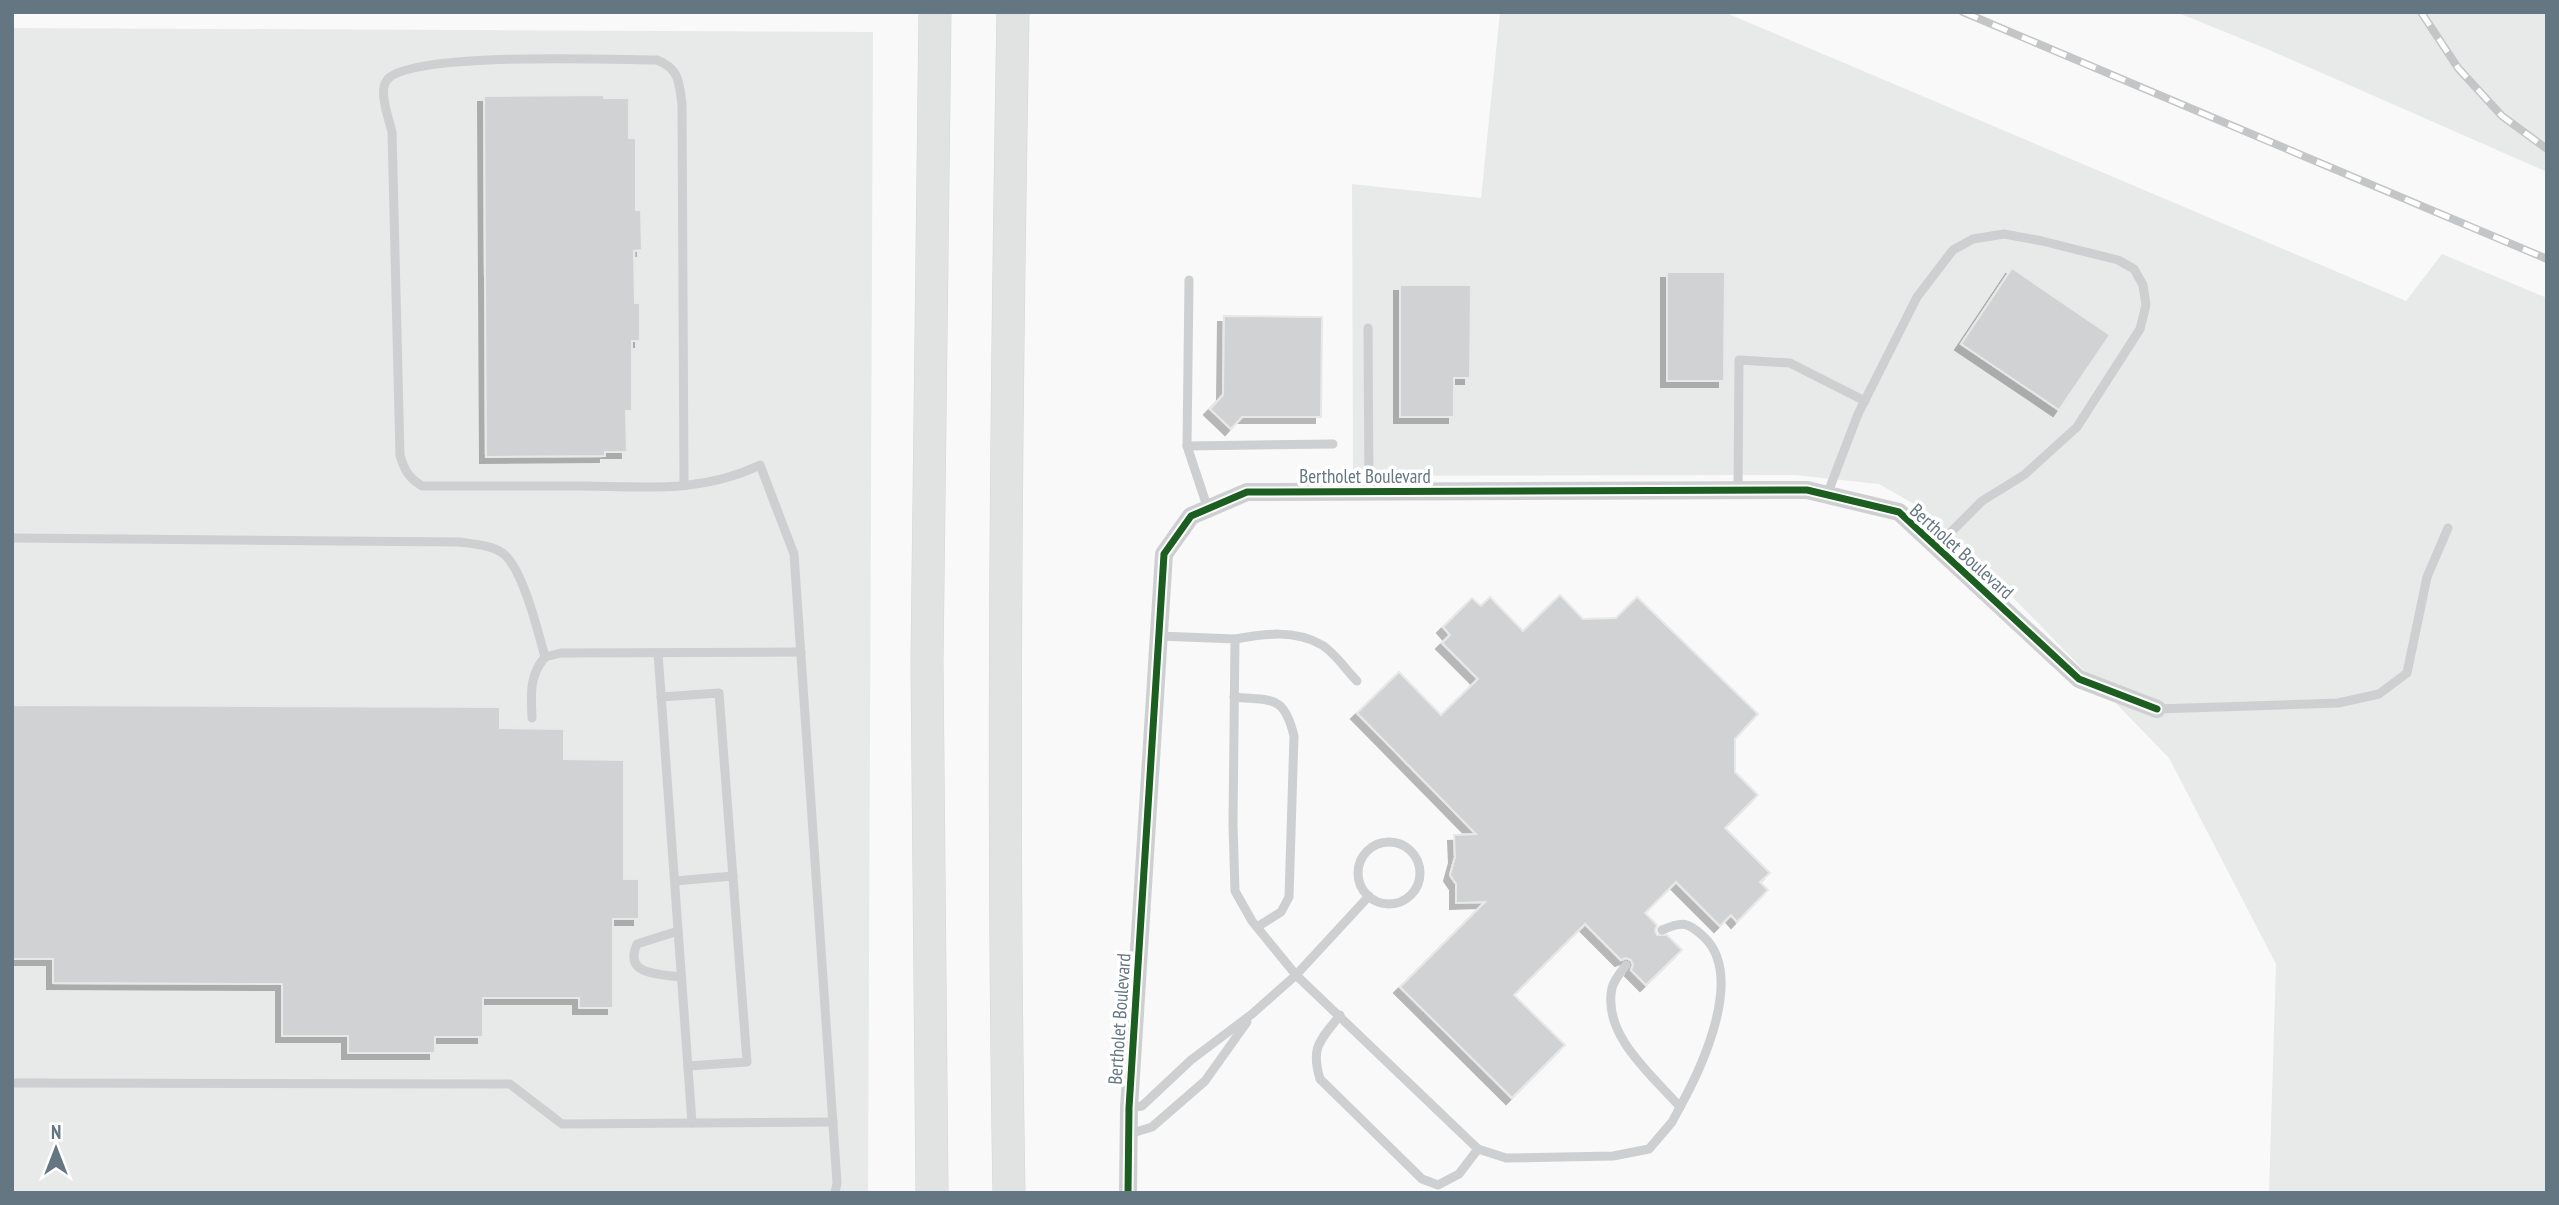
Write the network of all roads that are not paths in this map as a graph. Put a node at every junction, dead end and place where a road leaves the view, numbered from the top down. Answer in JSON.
{"nodes":[{"id":1,"x":935,"y":12,"type":"edge"},
{"id":2,"x":1013,"y":12,"type":"edge"},
{"id":3,"x":1189,"y":280,"type":"dead end"},
{"id":4,"x":1368,"y":328,"type":"dead end"},
{"id":5,"x":1865,"y":401,"type":"junction"},
{"id":6,"x":1333,"y":444,"type":"dead end"},
{"id":7,"x":1187,"y":446,"type":"junction"},
{"id":8,"x":684,"y":485,"type":"junction"},
{"id":9,"x":1738,"y":490,"type":"junction"},
{"id":10,"x":1369,"y":492,"type":"junction"},
{"id":11,"x":1827,"y":495,"type":"junction"},
{"id":12,"x":1208,"y":509,"type":"junction"},
{"id":13,"x":2448,"y":528,"type":"dead end"},
{"id":14,"x":12,"y":538,"type":"edge"},
{"id":15,"x":1936,"y":547,"type":"junction"},
{"id":16,"x":1160,"y":636,"type":"junction"},
{"id":17,"x":1235,"y":639,"type":"junction"},
{"id":18,"x":801,"y":652,"type":"junction"},
{"id":19,"x":658,"y":653,"type":"junction"},
{"id":20,"x":545,"y":657,"type":"junction"},
{"id":21,"x":1357,"y":681,"type":"dead end"},
{"id":22,"x":661,"y":697,"type":"junction"},
{"id":23,"x":1234,"y":697,"type":"junction"},
{"id":24,"x":2157,"y":709,"type":"joint"},
{"id":25,"x":532,"y":718,"type":"dead end"},
{"id":26,"x":733,"y":876,"type":"junction"},
{"id":27,"x":675,"y":881,"type":"junction"},
{"id":28,"x":1369,"y":897,"type":"junction"},
{"id":29,"x":1257,"y":927,"type":"junction"},
{"id":30,"x":1662,"y":930,"type":"dead end"},
{"id":31,"x":678,"y":931,"type":"junction"},
{"id":32,"x":1626,"y":965,"type":"dead end"},
{"id":33,"x":1296,"y":975,"type":"junction"},
{"id":34,"x":681,"y":977,"type":"junction"},
{"id":35,"x":1252,"y":1014,"type":"junction"},
{"id":36,"x":1340,"y":1015,"type":"junction"},
{"id":37,"x":688,"y":1066,"type":"junction"},
{"id":38,"x":12,"y":1083,"type":"edge"},
{"id":39,"x":1680,"y":1107,"type":"junction"},
{"id":40,"x":1129,"y":1108,"type":"junction"},
{"id":41,"x":833,"y":1122,"type":"junction"},
{"id":42,"x":692,"y":1123,"type":"junction"},
{"id":43,"x":1129,"y":1134,"type":"junction"},
{"id":44,"x":1478,"y":1149,"type":"junction"},
{"id":45,"x":835,"y":1193,"type":"edge"},
{"id":46,"x":932,"y":1193,"type":"edge"},
{"id":47,"x":1009,"y":1193,"type":"edge"},
{"id":48,"x":1128,"y":1193,"type":"edge"}],
"edges":[{"from":1,"to":46,"type":"highway"},
{"from":2,"to":47,"type":"highway"},
{"from":3,"to":7,"type":"lane"},
{"from":4,"to":10,"type":"lane"},
{"from":5,"to":9,"type":"lane"},
{"from":5,"to":11,"type":"lane"},
{"from":5,"to":15,"type":"lane"},
{"from":6,"to":7,"type":"lane"},
{"from":7,"to":12,"type":"lane"},
{"from":8,"to":8,"type":"lane"},
{"from":8,"to":18,"type":"lane"},
{"from":9,"to":10,"type":"street","name":"Bertholet Boulevard"},
{"from":9,"to":11,"type":"street","name":"Bertholet Boulevard"},
{"from":10,"to":12,"type":"street","name":"Bertholet Boulevard"},
{"from":11,"to":15,"type":"street","name":"Bertholet Boulevard"},
{"from":12,"to":16,"type":"street","name":"Bertholet Boulevard"},
{"from":13,"to":24,"type":"lane"},
{"from":14,"to":20,"type":"lane"},
{"from":15,"to":24,"type":"street","name":"Bertholet Boulevard"},
{"from":16,"to":17,"type":"lane"},
{"from":16,"to":40,"type":"street","name":"Bertholet Boulevard"},
{"from":17,"to":21,"type":"lane"},
{"from":17,"to":23,"type":"lane"},
{"from":18,"to":19,"type":"lane"},
{"from":18,"to":41,"type":"lane"},
{"from":19,"to":20,"type":"lane"},
{"from":19,"to":22,"type":"lane"},
{"from":20,"to":25,"type":"lane"},
{"from":22,"to":26,"type":"lane"},
{"from":22,"to":27,"type":"lane"},
{"from":23,"to":29,"type":"lane"},
{"from":23,"to":29,"type":"lane"},
{"from":26,"to":27,"type":"lane"},
{"from":26,"to":37,"type":"lane"},
{"from":27,"to":31,"type":"lane"},
{"from":28,"to":28,"type":"lane"},
{"from":28,"to":33,"type":"lane"},
{"from":29,"to":33,"type":"lane"},
{"from":30,"to":39,"type":"lane"},
{"from":31,"to":34,"type":"lane"},
{"from":31,"to":34,"type":"lane"},
{"from":32,"to":39,"type":"lane"},
{"from":33,"to":35,"type":"lane"},
{"from":33,"to":36,"type":"lane"},
{"from":34,"to":37,"type":"lane"},
{"from":35,"to":40,"type":"lane"},
{"from":35,"to":43,"type":"lane"},
{"from":36,"to":44,"type":"lane"},
{"from":36,"to":44,"type":"lane"},
{"from":37,"to":42,"type":"lane"},
{"from":38,"to":42,"type":"lane"},
{"from":39,"to":44,"type":"lane"},
{"from":40,"to":43,"type":"street","name":"Bertholet Boulevard"},
{"from":41,"to":42,"type":"lane"},
{"from":41,"to":45,"type":"lane"},
{"from":43,"to":48,"type":"street","name":"Bertholet Boulevard"}]}
